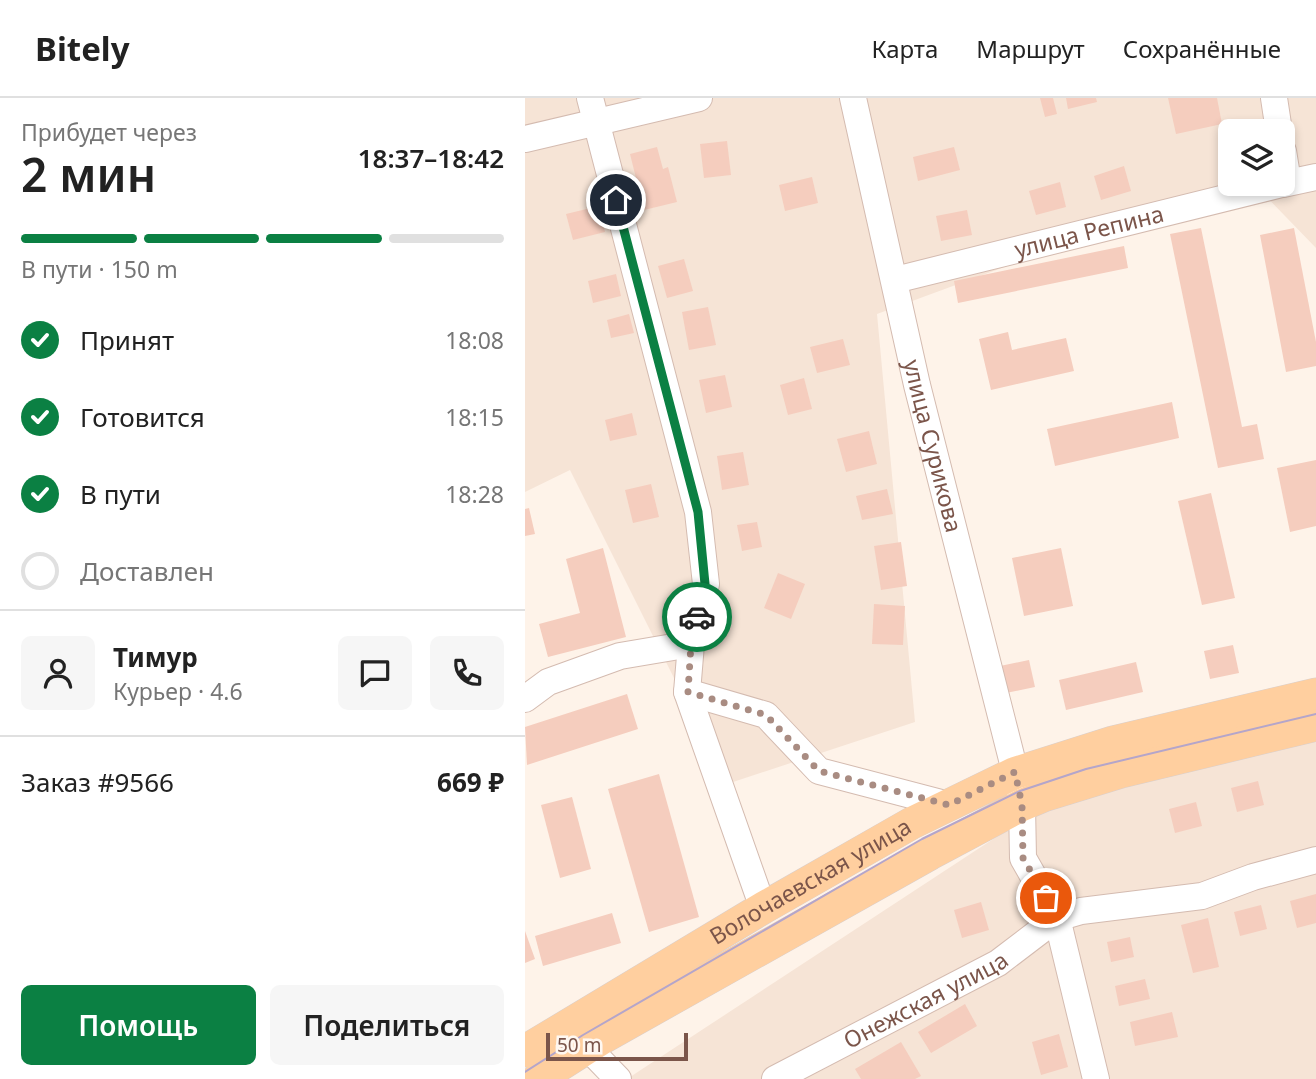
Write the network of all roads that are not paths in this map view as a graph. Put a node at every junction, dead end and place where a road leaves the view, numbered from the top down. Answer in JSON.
{"nodes":[{"id":1,"x":699,"y":98,"type":"edge"},
{"id":2,"x":853,"y":98,"type":"edge"},
{"id":3,"x":1274,"y":98,"type":"edge"},
{"id":4,"x":593,"y":111,"type":"edge"},
{"id":5,"x":1277,"y":119,"type":"edge"},
{"id":6,"x":525,"y":139,"type":"edge"},
{"id":7,"x":1316,"y":177,"type":"edge"},
{"id":8,"x":1295,"y":181,"type":"edge"},
{"id":9,"x":1232,"y":196,"type":"edge"},
{"id":10,"x":895,"y":280,"type":"junction"},
{"id":11,"x":691,"y":644,"type":"junction"},
{"id":12,"x":688,"y":692,"type":"junction"},
{"id":13,"x":1316,"y":694,"type":"edge"},
{"id":14,"x":525,"y":699,"type":"edge"},
{"id":15,"x":1316,"y":725,"type":"edge"},
{"id":16,"x":1019,"y":790,"type":"junction"},
{"id":17,"x":949,"y":805,"type":"junction"},
{"id":18,"x":1316,"y":860,"type":"edge"},
{"id":19,"x":763,"y":908,"type":"junction"},
{"id":20,"x":1057,"y":918,"type":"junction"},
{"id":21,"x":587,"y":1047,"type":"junction"},
{"id":22,"x":525,"y":1051,"type":"edge"},
{"id":23,"x":538,"y":1079,"type":"edge"},
{"id":24,"x":618,"y":1079,"type":"edge"},
{"id":25,"x":775,"y":1079,"type":"edge"},
{"id":26,"x":1096,"y":1079,"type":"edge"}],
"edges":[{"from":1,"to":4,"type":"street"},
{"from":2,"to":10,"type":"street","name":"улица Сурикова"},
{"from":3,"to":5,"type":"street"},
{"from":4,"to":6,"type":"street"},
{"from":4,"to":11,"type":"street"},
{"from":7,"to":8,"type":"street","name":"улица Репина"},
{"from":9,"to":10,"type":"street","name":"улица Репина"},
{"from":10,"to":16,"type":"street","name":"улица Сурикова"},
{"from":11,"to":12,"type":"street"},
{"from":11,"to":14,"type":"street"},
{"from":12,"to":17,"type":"street"},
{"from":12,"to":19,"type":"street"},
{"from":13,"to":16,"type":"main road","name":"Волочаевская улица"},
{"from":15,"to":16,"type":"main road","name":"Волочаевская улица"},
{"from":16,"to":17,"type":"main road","name":"Волочаевская улица"},
{"from":16,"to":20,"type":"street","name":"улица Сурикова"},
{"from":16,"to":21,"type":"main road","name":"Волочаевская улица"},
{"from":17,"to":19,"type":"main road","name":"Волочаевская улица"},
{"from":18,"to":20,"type":"street","name":"Онежская улица"},
{"from":19,"to":22,"type":"main road","name":"Волочаевская улица"},
{"from":20,"to":25,"type":"street","name":"Онежская улица"},
{"from":20,"to":26,"type":"street","name":"улица Сурикова"},
{"from":21,"to":23,"type":"main road","name":"Волочаевская улица"},
{"from":21,"to":24,"type":"street"}]}
